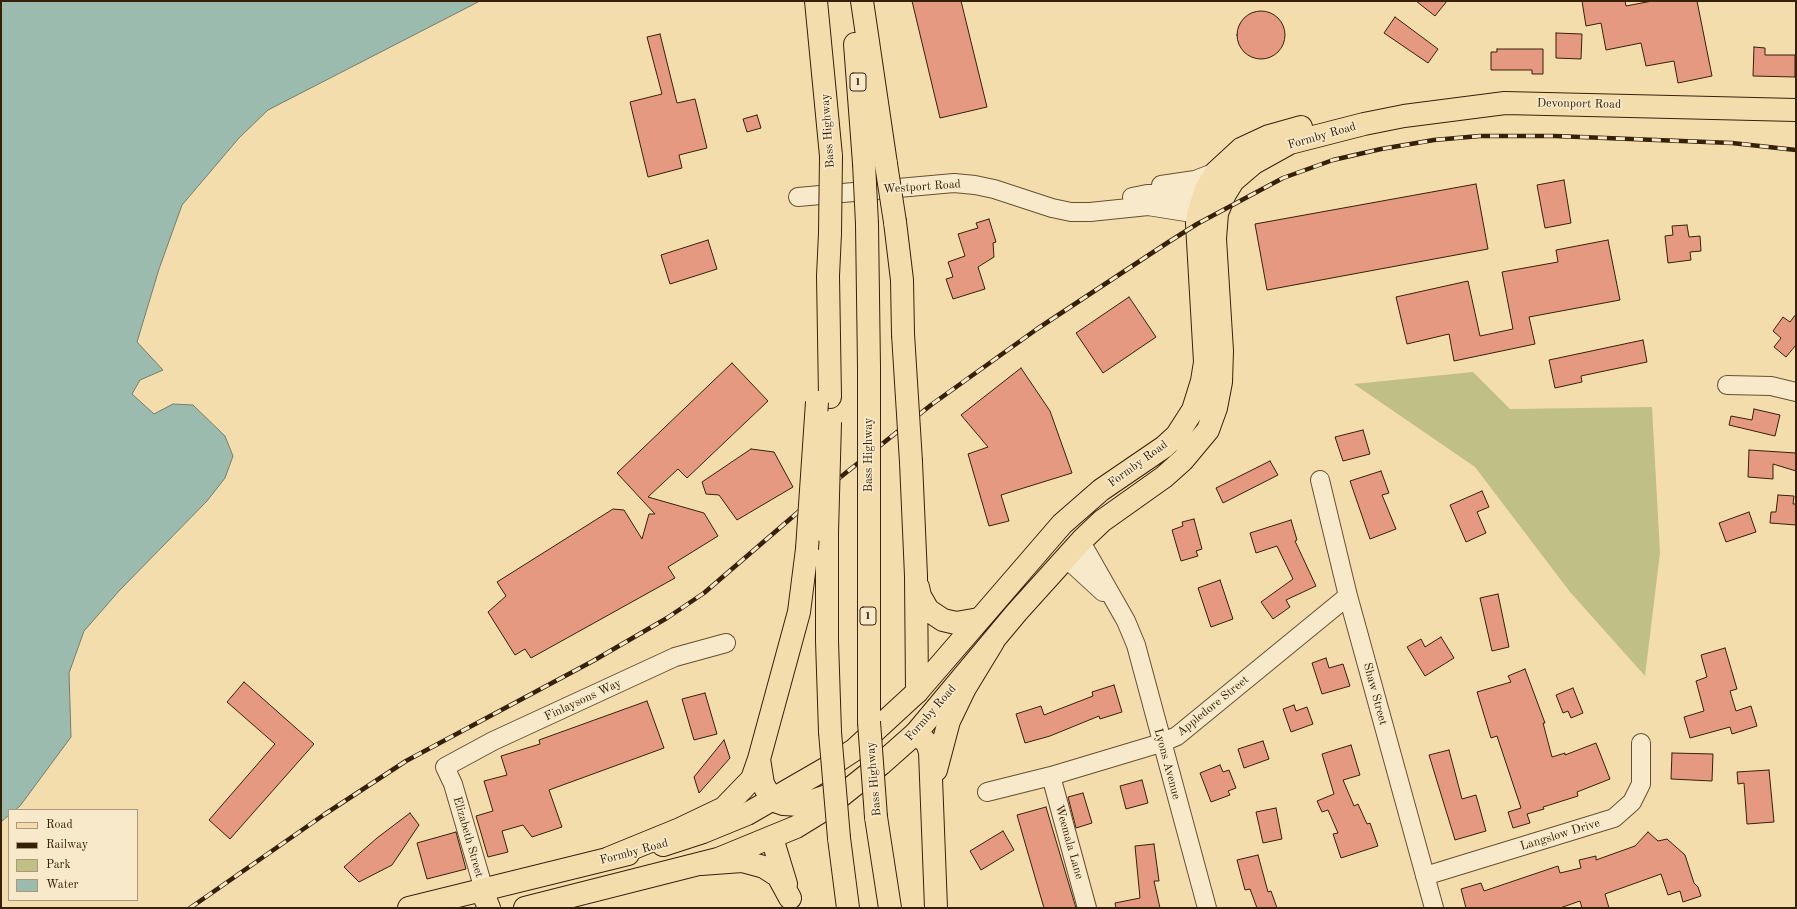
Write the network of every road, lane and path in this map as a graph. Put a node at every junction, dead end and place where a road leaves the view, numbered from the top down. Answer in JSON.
{"nodes":[{"id":1,"x":816,"y":1,"type":"edge"},
{"id":2,"x":852,"y":1,"type":"edge"},
{"id":3,"x":862,"y":1,"type":"edge"},
{"id":4,"x":1796,"y":110,"type":"edge"},
{"id":5,"x":1364,"y":124,"type":"junction"},
{"id":6,"x":1216,"y":172,"type":"junction"},
{"id":7,"x":798,"y":197,"type":"dead end"},
{"id":8,"x":1127,"y":199,"type":"junction"},
{"id":9,"x":1210,"y":206,"type":"junction"},
{"id":10,"x":1090,"y":212,"type":"junction"},
{"id":11,"x":1727,"y":385,"type":"dead end"},
{"id":12,"x":1796,"y":392,"type":"edge"},
{"id":13,"x":824,"y":400,"type":"junction"},
{"id":14,"x":1188,"y":420,"type":"junction"},
{"id":15,"x":1208,"y":430,"type":"junction"},
{"id":16,"x":1320,"y":480,"type":"dead end"},
{"id":17,"x":1068,"y":518,"type":"junction"},
{"id":18,"x":1047,"y":539,"type":"junction"},
{"id":19,"x":1080,"y":542,"type":"junction"},
{"id":20,"x":1066,"y":558,"type":"junction"},
{"id":21,"x":916,"y":576,"type":"junction"},
{"id":22,"x":1348,"y":596,"type":"junction"},
{"id":23,"x":979,"y":619,"type":"junction"},
{"id":24,"x":1126,"y":621,"type":"junction"},
{"id":25,"x":992,"y":642,"type":"junction"},
{"id":26,"x":726,"y":643,"type":"dead end"},
{"id":27,"x":917,"y":692,"type":"junction"},
{"id":28,"x":916,"y":733,"type":"junction"},
{"id":29,"x":1161,"y":743,"type":"junction"},
{"id":30,"x":1641,"y":743,"type":"dead end"},
{"id":31,"x":854,"y":750,"type":"junction"},
{"id":32,"x":759,"y":759,"type":"junction"},
{"id":33,"x":445,"y":767,"type":"joint"},
{"id":34,"x":1051,"y":776,"type":"junction"},
{"id":35,"x":859,"y":782,"type":"junction"},
{"id":36,"x":987,"y":792,"type":"dead end"},
{"id":37,"x":777,"y":802,"type":"junction"},
{"id":38,"x":933,"y":802,"type":"junction"},
{"id":39,"x":772,"y":838,"type":"junction"},
{"id":40,"x":609,"y":858,"type":"junction"},
{"id":41,"x":701,"y":864,"type":"junction"},
{"id":42,"x":1425,"y":876,"type":"junction"},
{"id":43,"x":486,"y":900,"type":"edge"},
{"id":44,"x":792,"y":903,"type":"edge"},
{"id":45,"x":409,"y":908,"type":"edge"},
{"id":46,"x":525,"y":908,"type":"edge"},
{"id":47,"x":848,"y":908,"type":"edge"},
{"id":48,"x":890,"y":908,"type":"edge"},
{"id":49,"x":936,"y":908,"type":"edge"},
{"id":50,"x":1087,"y":908,"type":"edge"},
{"id":51,"x":1207,"y":908,"type":"edge"},
{"id":52,"x":1434,"y":908,"type":"edge"}],
"edges":[{"from":1,"to":13,"type":"main road","name":"Bass Highway","bridge":true},
{"from":2,"to":48,"type":"main road","name":"Bass Highway","number":"1","bridge":true},
{"from":3,"to":21,"type":"main road","bridge":true},
{"from":4,"to":5,"type":"main road","name":"Devonport Road"},
{"from":5,"to":6,"type":"main road","name":"Formby Road"},
{"from":5,"to":9,"type":"main road","name":"Formby Road"},
{"from":6,"to":8,"type":"street","name":"Westport Road"},
{"from":6,"to":9,"type":"main road","name":"Formby Road"},
{"from":7,"to":10,"type":"street","name":"Westport Road"},
{"from":8,"to":9,"type":"street","name":"Westport Road"},
{"from":8,"to":10,"type":"street","name":"Westport Road"},
{"from":9,"to":10,"type":"street","name":"Westport Road"},
{"from":9,"to":14,"type":"main road","name":"Formby Road"},
{"from":9,"to":15,"type":"main road","name":"Formby Road"},
{"from":11,"to":12,"type":"street"},
{"from":13,"to":32,"type":"main road","bridge":true},
{"from":13,"to":47,"type":"main road","name":"Bass Highway","bridge":true},
{"from":14,"to":15,"type":"main road"},
{"from":14,"to":17,"type":"main road","name":"Formby Road"},
{"from":15,"to":19,"type":"main road","name":"Formby Road"},
{"from":16,"to":22,"type":"street","name":"Shaw Street"},
{"from":17,"to":18,"type":"main road","name":"Formby Road"},
{"from":17,"to":19,"type":"main road"},
{"from":18,"to":20,"type":"main road"},
{"from":18,"to":23,"type":"main road","name":"Formby Road"},
{"from":19,"to":20,"type":"main road","name":"Formby Road"},
{"from":19,"to":24,"type":"street","name":"Lyons Avenue"},
{"from":20,"to":24,"type":"street","name":"Lyons Avenue"},
{"from":20,"to":25,"type":"main road","name":"Formby Road"},
{"from":21,"to":23,"type":"main road"},
{"from":21,"to":27,"type":"main road"},
{"from":22,"to":29,"type":"street","name":"Appledore Street"},
{"from":22,"to":42,"type":"street","name":"Shaw Street"},
{"from":23,"to":27,"type":"main road","name":"Formby Road"},
{"from":24,"to":29,"type":"street","name":"Lyons Avenue"},
{"from":25,"to":28,"type":"main road","name":"Formby Road"},
{"from":25,"to":38,"type":"main road"},
{"from":26,"to":33,"type":"street","name":"Finlaysons Way"},
{"from":27,"to":28,"type":"main road"},
{"from":27,"to":31,"type":"main road","name":"Formby Road"},
{"from":28,"to":31,"type":"main road"},
{"from":28,"to":35,"type":"main road","name":"Formby Road"},
{"from":28,"to":38,"type":"main road"},
{"from":29,"to":34,"type":"street","name":"Appledore Street"},
{"from":29,"to":51,"type":"street","name":"Lyons Avenue"},
{"from":30,"to":42,"type":"street","name":"Langslow Drive"},
{"from":31,"to":37,"type":"main road","name":"Formby Road"},
{"from":32,"to":37,"type":"main road"},
{"from":32,"to":40,"type":"main road"},
{"from":33,"to":43,"type":"street","name":"Elizabeth Street"},
{"from":34,"to":36,"type":"street","name":"Appledore Street"},
{"from":34,"to":50,"type":"street","name":"Weemala Lane"},
{"from":35,"to":37,"type":"main road"},
{"from":35,"to":39,"type":"main road","name":"Formby Road"},
{"from":37,"to":39,"type":"main road"},
{"from":37,"to":40,"type":"main road","name":"Formby Road"},
{"from":38,"to":49,"type":"main road"},
{"from":39,"to":41,"type":"main road","name":"Formby Road"},
{"from":39,"to":44,"type":"main road"},
{"from":40,"to":43,"type":"main road","name":"Formby Road"},
{"from":41,"to":44,"type":"main road"},
{"from":41,"to":46,"type":"main road","name":"Formby Road"},
{"from":42,"to":52,"type":"street","name":"Shaw Street"},
{"from":43,"to":45,"type":"main road","name":"Formby Road"}]}
